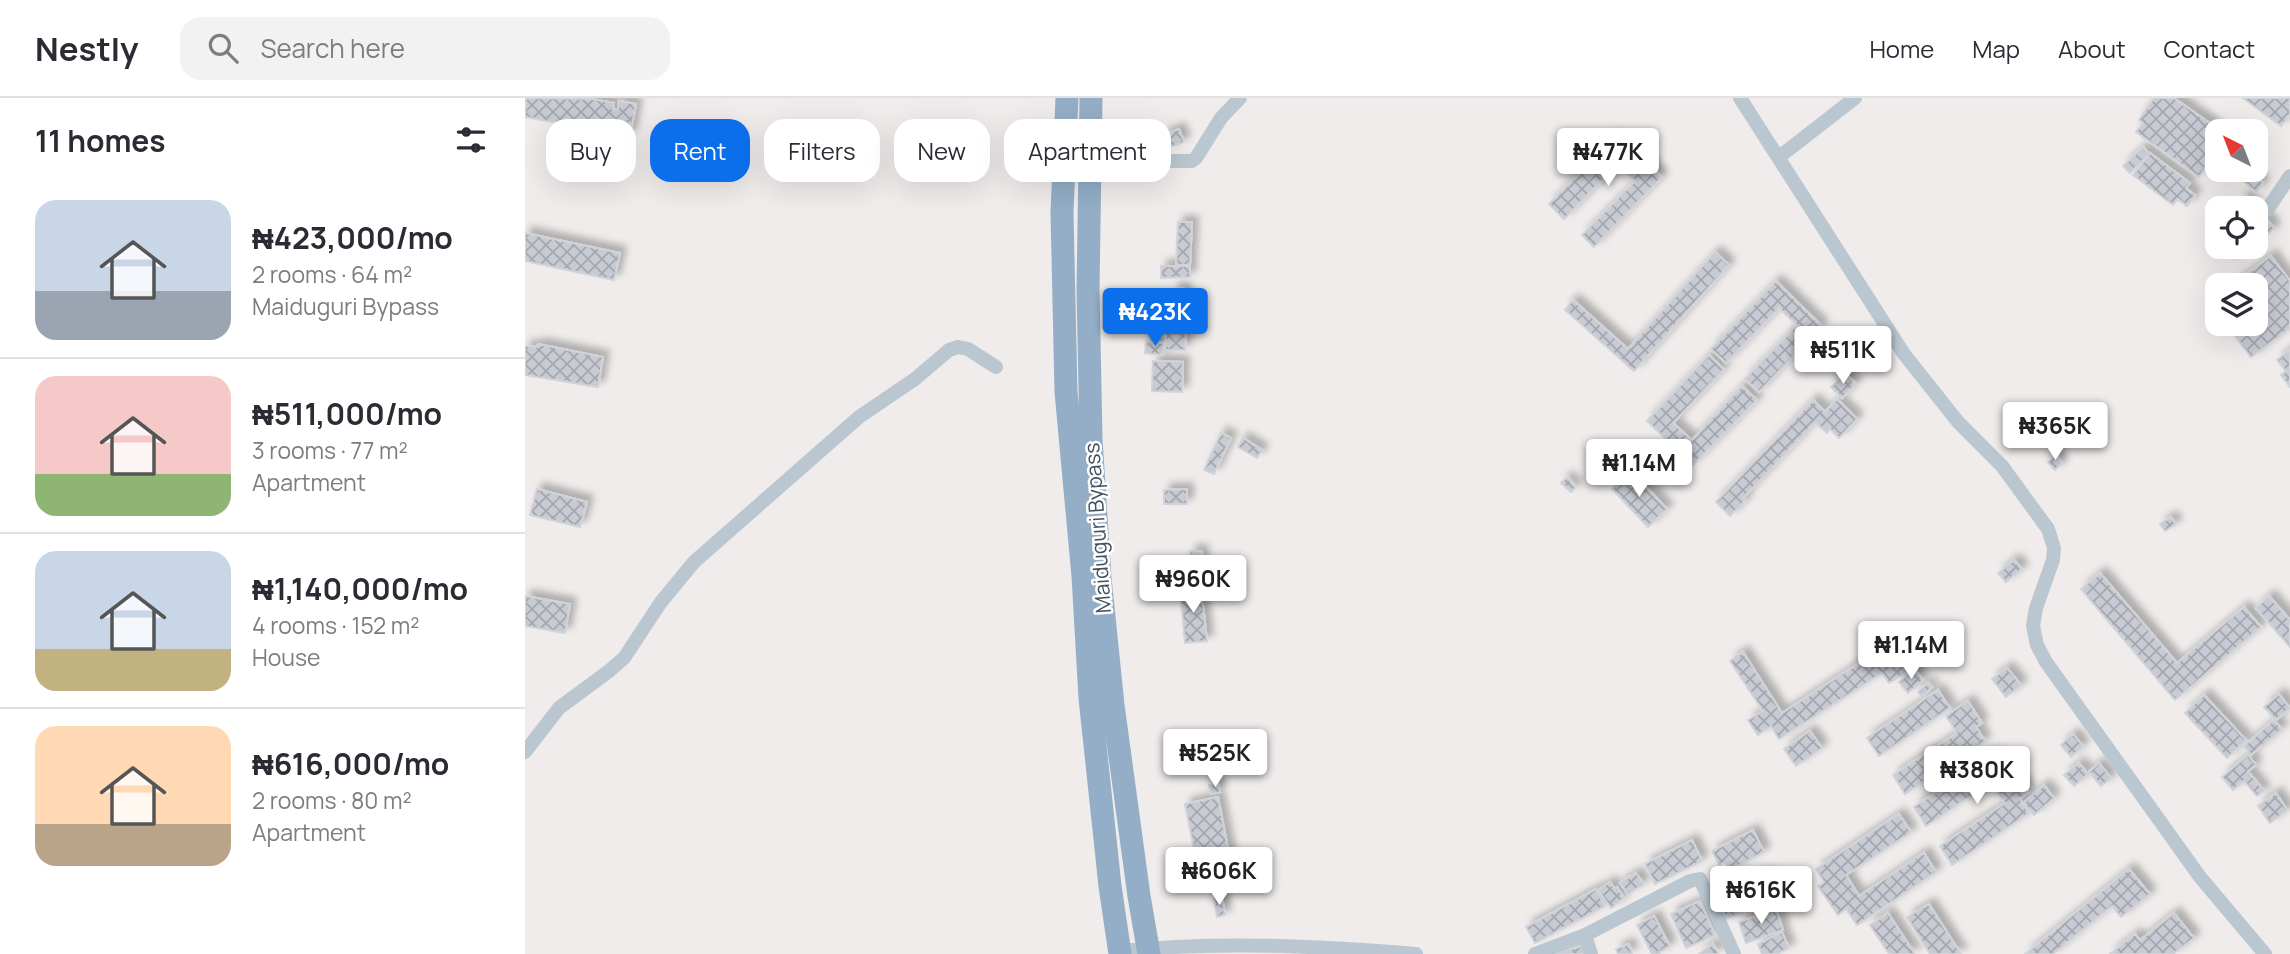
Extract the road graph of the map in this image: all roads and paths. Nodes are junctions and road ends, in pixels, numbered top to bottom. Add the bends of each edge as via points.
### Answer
1 (1067, 98) edge
2 (1091, 98) edge
3 (1240, 98) edge
4 (1740, 98) edge
5 (1855, 98) edge
6 (1091, 119) edge
7 (1779, 157) junction
8 (1171, 161) edge
9 (2290, 176) edge
10 (1090, 182) edge
11 (2268, 209) edge
12 (996, 368) dead end
13 (525, 752) edge
14 (1585, 935) junction
15 (1149, 951) edge
16 (1120, 952) edge
17 (1416, 954) edge
18 (1535, 954) edge
19 (1591, 954) edge
20 (1734, 954) edge
21 (2265, 954) edge

1 - 16 highway, Maiduguri Bypass via 1062,212 1066,392 1090,698
2 - 6 highway, Maiduguri Bypass
3 - 8 street via 1196,158
4 - 7 street
5 - 7 street
7 - 21 street via 1904,354 1958,422 2002,466 2048,529 2053,560 2036,608 2037,645 2200,877
9 - 11 street
10 - 15 highway, Maiduguri Bypass via 1091,426 1100,578 1113,705
12 - 13 street via 958,347 859,417 694,562 624,658 559,708
14 - 18 street
14 - 19 street
14 - 20 street via 1700,880
15 - 16 street
15 - 17 street via 1294,945

